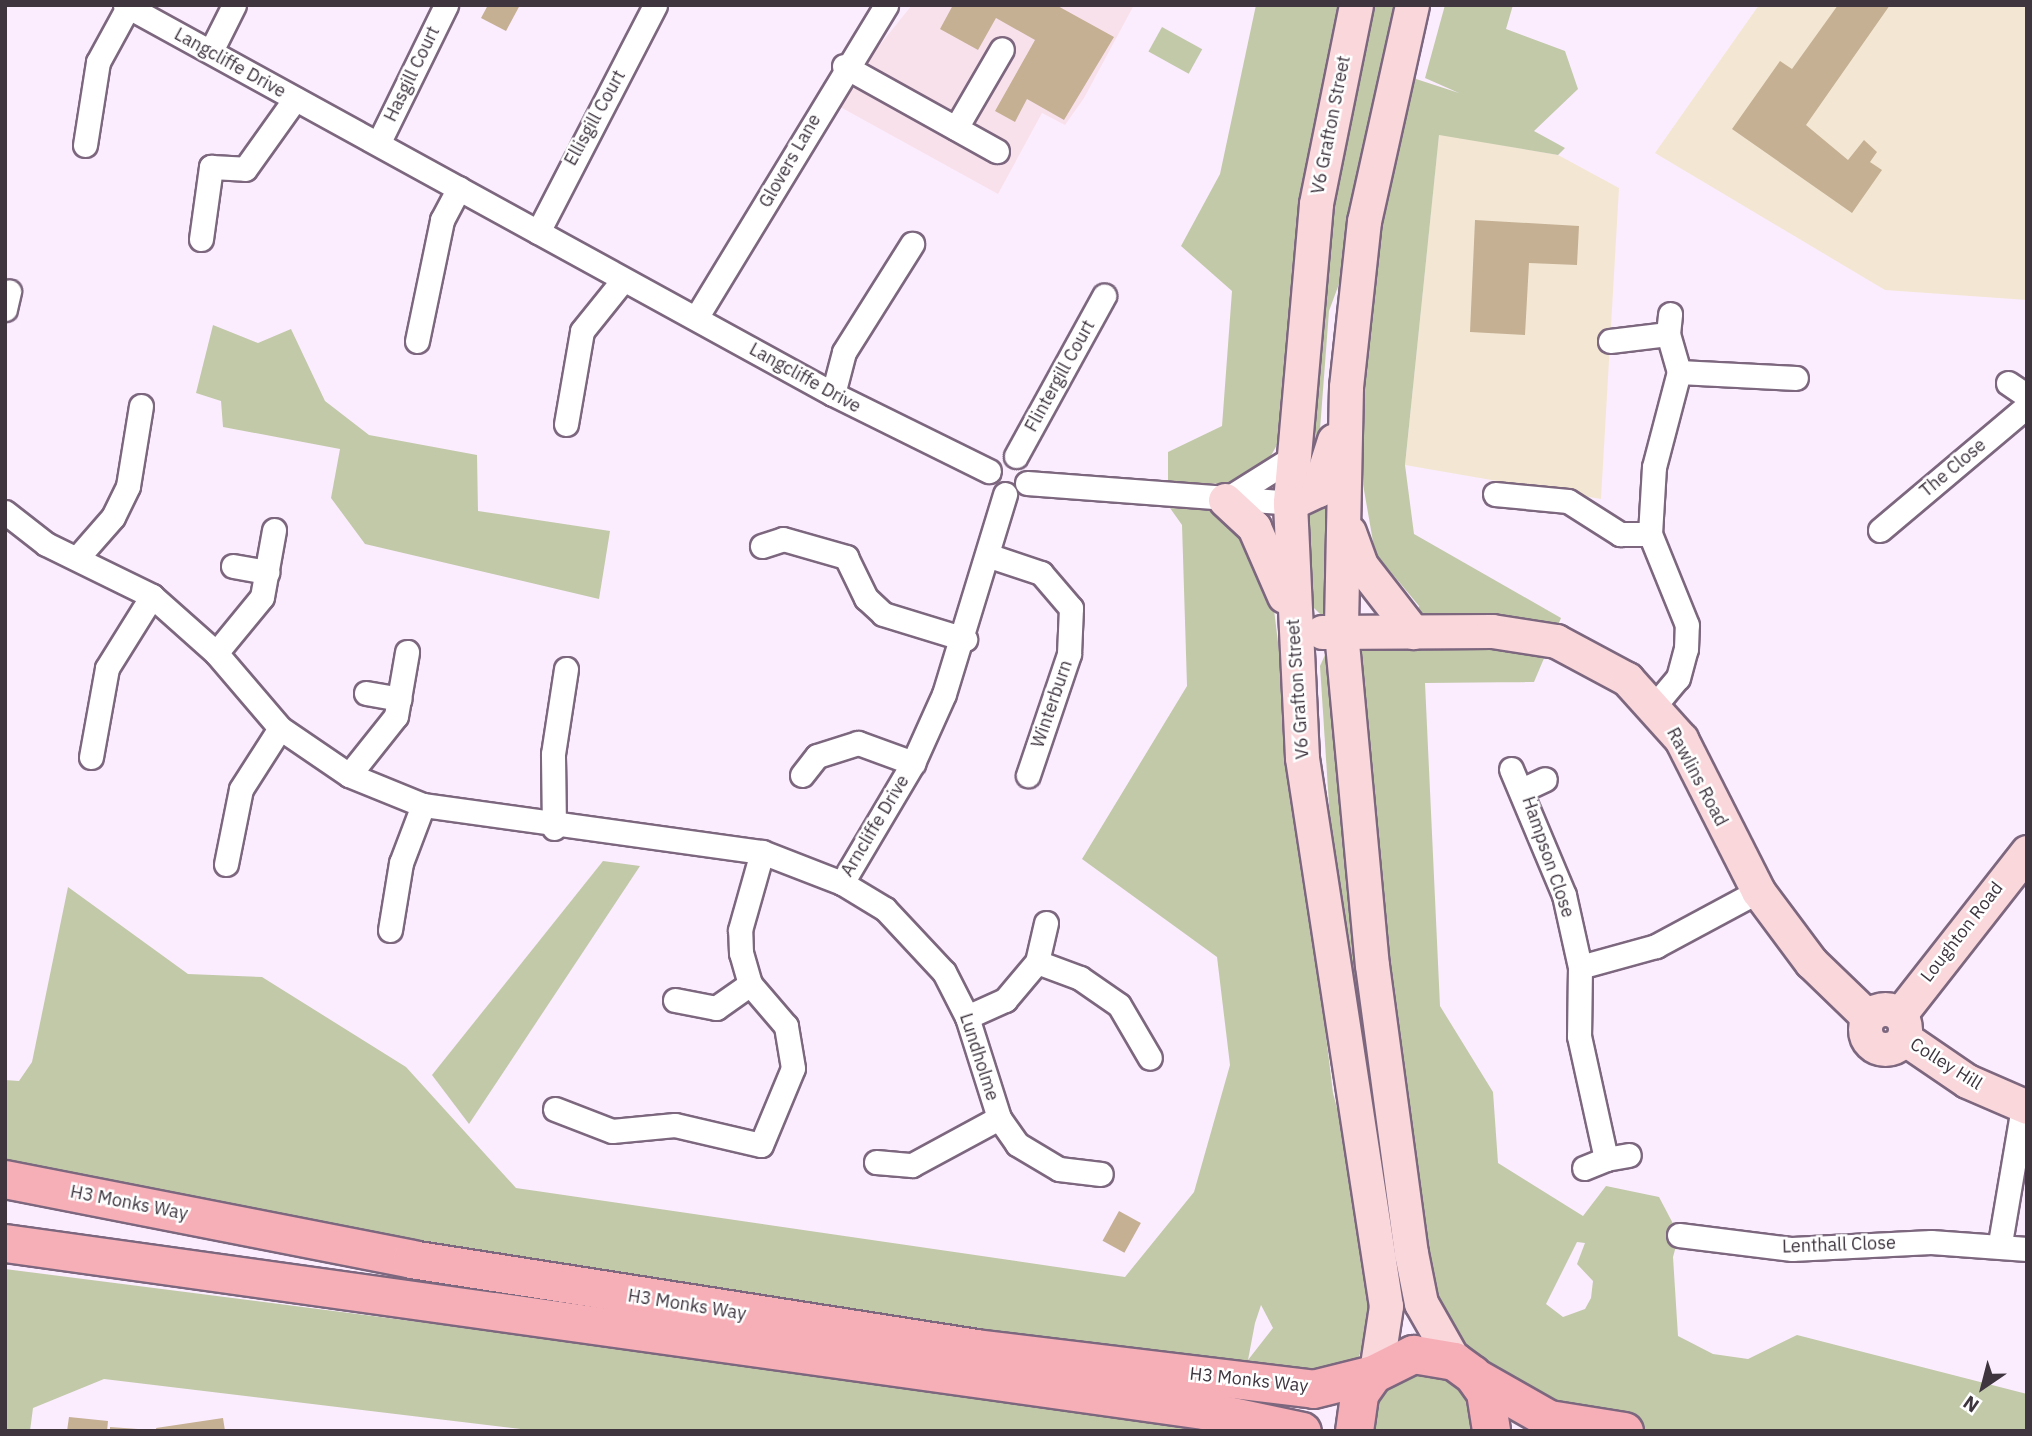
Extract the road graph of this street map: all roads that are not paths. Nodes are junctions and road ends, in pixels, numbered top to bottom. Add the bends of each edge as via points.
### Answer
1 (234, 5) edge
2 (446, 5) edge
3 (655, 5) edge
4 (886, 5) edge
5 (1356, 5) edge
6 (1412, 5) edge
7 (127, 6) edge
8 (1002, 49) dead end
9 (211, 51) junction
10 (844, 66) junction
11 (295, 99) junction
12 (956, 128) junction
13 (379, 142) junction
14 (85, 145) dead end
15 (997, 151) dead end
16 (459, 188) junction
17 (538, 232) junction
18 (201, 239) dead end
19 (912, 244) dead end
20 (623, 280) junction
21 (1104, 296) dead end
22 (696, 318) junction
23 (417, 341) dead end
24 (1610, 341) dead end
25 (1679, 372) junction
26 (1796, 378) dead end
27 (1346, 387) junction
28 (833, 394) junction
29 (141, 406) dead end
30 (2027, 406) edge
31 (566, 424) dead end
32 (1016, 456) junction
33 (1292, 458) junction
34 (989, 471) junction
35 (1027, 483) junction
36 (1005, 494) junction
37 (1495, 494) dead end
38 (1225, 500) junction
39 (1290, 503) junction
40 (1343, 513) junction
41 (7, 517) edge
42 (274, 530) dead end
43 (1880, 530) dead end
44 (1650, 534) junction
45 (762, 546) dead end
46 (990, 556) junction
47 (78, 558) junction
48 (233, 566) dead end
49 (267, 572) junction
50 (152, 596) junction
51 (1293, 627) junction
52 (1342, 632) junction
53 (1413, 632) junction
54 (965, 639) junction
55 (407, 652) dead end
56 (216, 653) junction
57 (566, 669) dead end
58 (366, 693) dead end
59 (399, 699) junction
60 (1655, 705) junction
61 (280, 728) junction
62 (91, 757) dead end
63 (914, 762) junction
64 (1511, 769) dead end
65 (349, 775) junction
66 (802, 775) dead end
67 (1028, 775) dead end
68 (1545, 779) dead end
69 (1524, 789) junction
70 (423, 805) junction
71 (554, 828) junction
72 (762, 852) junction
73 (2027, 852) edge
74 (226, 864) dead end
75 (842, 883) junction
76 (1758, 891) junction
77 (1046, 923) dead end
78 (390, 930) dead end
79 (1037, 962) junction
80 (1580, 967) junction
81 (750, 984) junction
82 (675, 1000) dead end
83 (967, 1017) junction
84 (1890, 1023) junction
85 (1150, 1058) dead end
86 (2025, 1107) edge
87 (555, 1109) dead end
88 (999, 1118) junction
89 (1629, 1155) dead end
90 (876, 1162) dead end
91 (1101, 1174) dead end
92 (5, 1179) edge
93 (1679, 1235) dead end
94 (2000, 1242) junction
95 (5, 1243) edge
96 (2027, 1249) edge
97 (5, 1256) edge
98 (87, 1256) junction
99 (1396, 1256) junction
100 (1463, 1368) junction
101 (1374, 1373) junction
102 (1205, 1393) junction
103 (1287, 1426) edge
104 (1607, 1429) edge
105 (1354, 1431) edge
106 (1491, 1431) edge

1 - 9 street
2 - 13 street, Hasgill Court
3 - 17 street, Ellisgill Court
4 - 10 street, Glovers Lane
5 - 33 street, V6 Grafton Street via 1316,204
6 - 27 street, V6 Grafton Street via 1364,221
7 - 9 street, Langcliffe Drive
7 - 14 street, Langcliffe Drive via 98,62
8 - 12 street
9 - 11 street, Langcliffe Drive
10 - 12 street
10 - 22 street, Glovers Lane
11 - 13 street, Langcliffe Drive
11 - 18 street, Langcliffe Drive via 245,169 211,167
12 - 15 street
13 - 16 street, Langcliffe Drive
16 - 17 street, Langcliffe Drive
16 - 23 street via 442,220
17 - 20 street, Langcliffe Drive
19 - 28 street via 844,352
20 - 22 street, Langcliffe Drive
20 - 31 street via 582,331
21 - 32 street, Flintergill Court
22 - 28 street, Langcliffe Drive
24 - 25 street via 1669,324
25 - 26 street
25 - 44 street via 1654,467
27 - 39 street via 1318,490
27 - 40 street, V6 Grafton Street
28 - 34 street, Langcliffe Drive
29 - 47 street via 128,486 113,516
30 - 43 street, The Close
32 - 34 street via 1000,456
32 - 35 street via 1027,466
33 - 38 street
33 - 39 street, V6 Grafton Street
34 - 36 street via 991,483
35 - 36 street
35 - 38 street
36 - 46 street, Arncliffe Drive
37 - 44 street via 1568,501 1620,534
38 - 39 street
38 - 51 street via 1267,551
39 - 51 street, V6 Grafton Street
40 - 52 street, V6 Grafton Street
40 - 53 street via 1361,565
41 - 47 street, Arncliffe Drive via 46,544
42 - 49 street
44 - 60 street via 1687,625 1678,678
45 - 54 street via 783,539 846,557 866,598 883,614
46 - 54 street, Arncliffe Drive
46 - 67 street, Winterburn via 1041,573 1071,608 1069,654
47 - 50 street, Arncliffe Drive
48 - 49 street
49 - 56 street via 262,597
50 - 56 street, Arncliffe Drive
50 - 62 street via 107,668
51 - 52 street, Rawlins Road
51 - 99 street, V6 Grafton Street via 1302,758 1369,1192
52 - 53 street, Rawlins Road
52 - 99 street, V6 Grafton Street via 1350,766 1402,1182
53 - 60 street, Rawlins Road via 1492,631 1556,641 1598,659
54 - 63 street, Arncliffe Drive
55 - 59 street
56 - 61 street, Arncliffe Drive
57 - 71 street via 553,754
58 - 59 street
59 - 65 street via 396,716
60 - 76 street, Rawlins Road via 1681,738
61 - 65 street, Arncliffe Drive
61 - 74 street via 241,789
63 - 66 street via 858,743 817,756
63 - 75 street, Arncliffe Drive
64 - 69 street, Hampson Close
65 - 70 street, Arncliffe Drive
68 - 69 street, Hampson Close
69 - 80 street, Hampson Close via 1564,895
70 - 71 street, Arncliffe Drive
70 - 78 street via 401,863
71 - 72 street, Arncliffe Drive
72 - 75 street, Arncliffe Drive
72 - 81 street via 740,930
73 - 84 street, Loughton Road
75 - 83 street, Lundholme via 919,939
76 - 80 street via 1656,946
76 - 84 street, Rawlins Road via 1811,961
77 - 79 street
79 - 83 street via 1005,1000
79 - 85 street via 1080,978 1119,1005
80 - 89 street, Hampson Close via 1579,1035 1595,1163
81 - 82 street via 716,1008
81 - 87 street via 786,1026 793,1047 793,1068 761,1145 675,1125 612,1131
83 - 88 street, Lundholme
84 - 86 street, Colley Hill via 1967,1081
86 - 94 street
88 - 90 street via 912,1165
88 - 91 street, Lundholme via 1017,1144 1042,1161
92 - 102 main road, H3 Monks Way via 411,1259 934,1342
93 - 94 street, Lenthall Close via 1792,1249
94 - 96 street, Lenthall Close
95 - 98 main road, H3 Monks Way
97 - 98 street
98 - 102 main road, H3 Monks Way via 487,1315
99 - 100 street, V6 Grafton Street
99 - 101 street, V6 Grafton Street
100 - 101 main road, H3 Monks Way via 1413,1354
100 - 104 main road via 1526,1410
100 - 106 main road via 1485,1392
101 - 102 main road, H3 Monks Way via 1313,1389 1278,1385
101 - 105 main road via 1359,1394
102 - 103 main road, H3 Monks Way

